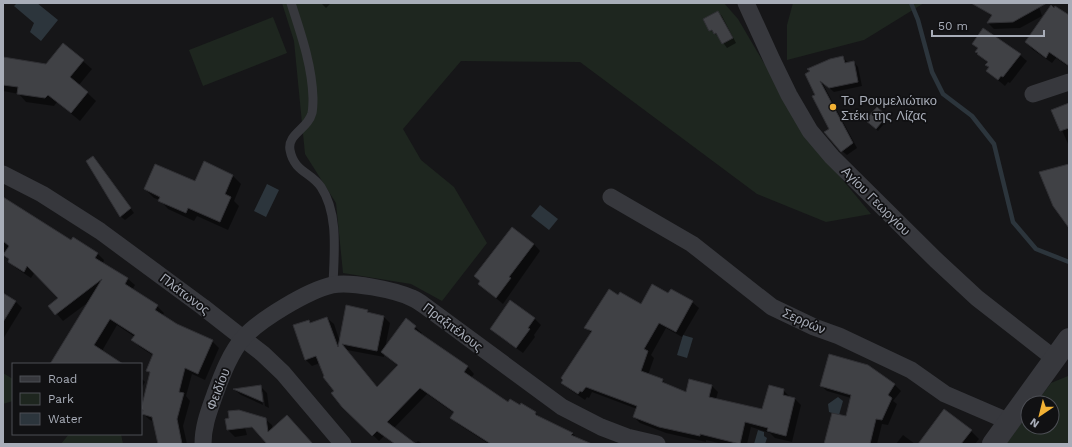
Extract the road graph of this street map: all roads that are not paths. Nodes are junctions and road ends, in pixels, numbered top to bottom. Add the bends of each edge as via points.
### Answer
1 (291, 3) edge
2 (746, 3) edge
3 (1069, 82) edge
4 (1033, 94) dead end
5 (3, 174) edge
6 (611, 196) dead end
7 (333, 285) junction
8 (243, 338) junction
9 (1064, 350) edge
10 (1010, 422) junction
11 (203, 444) edge
12 (343, 444) edge
13 (657, 444) edge
14 (993, 444) edge

1 - 7 lane via 309,64 313,111 308,122 293,137 290,151 297,167 320,185 327,198 333,231
2 - 9 street, Αγίου Γεωργίου via 793,101 810,131 832,157 977,298
3 - 4 street
5 - 8 street, Πλάτωνος via 42,194 100,231
6 - 10 street, Σερρών via 692,244 772,307 911,370 945,394
7 - 8 street, Πραξιτέλους via 306,295 262,320
7 - 13 street, Πραξιτέλους via 370,287 413,298 562,407 601,427
8 - 11 street, Φειδίου via 219,384 203,431
8 - 12 street, Πλάτωνος via 283,373
9 - 10 street
10 - 14 street

